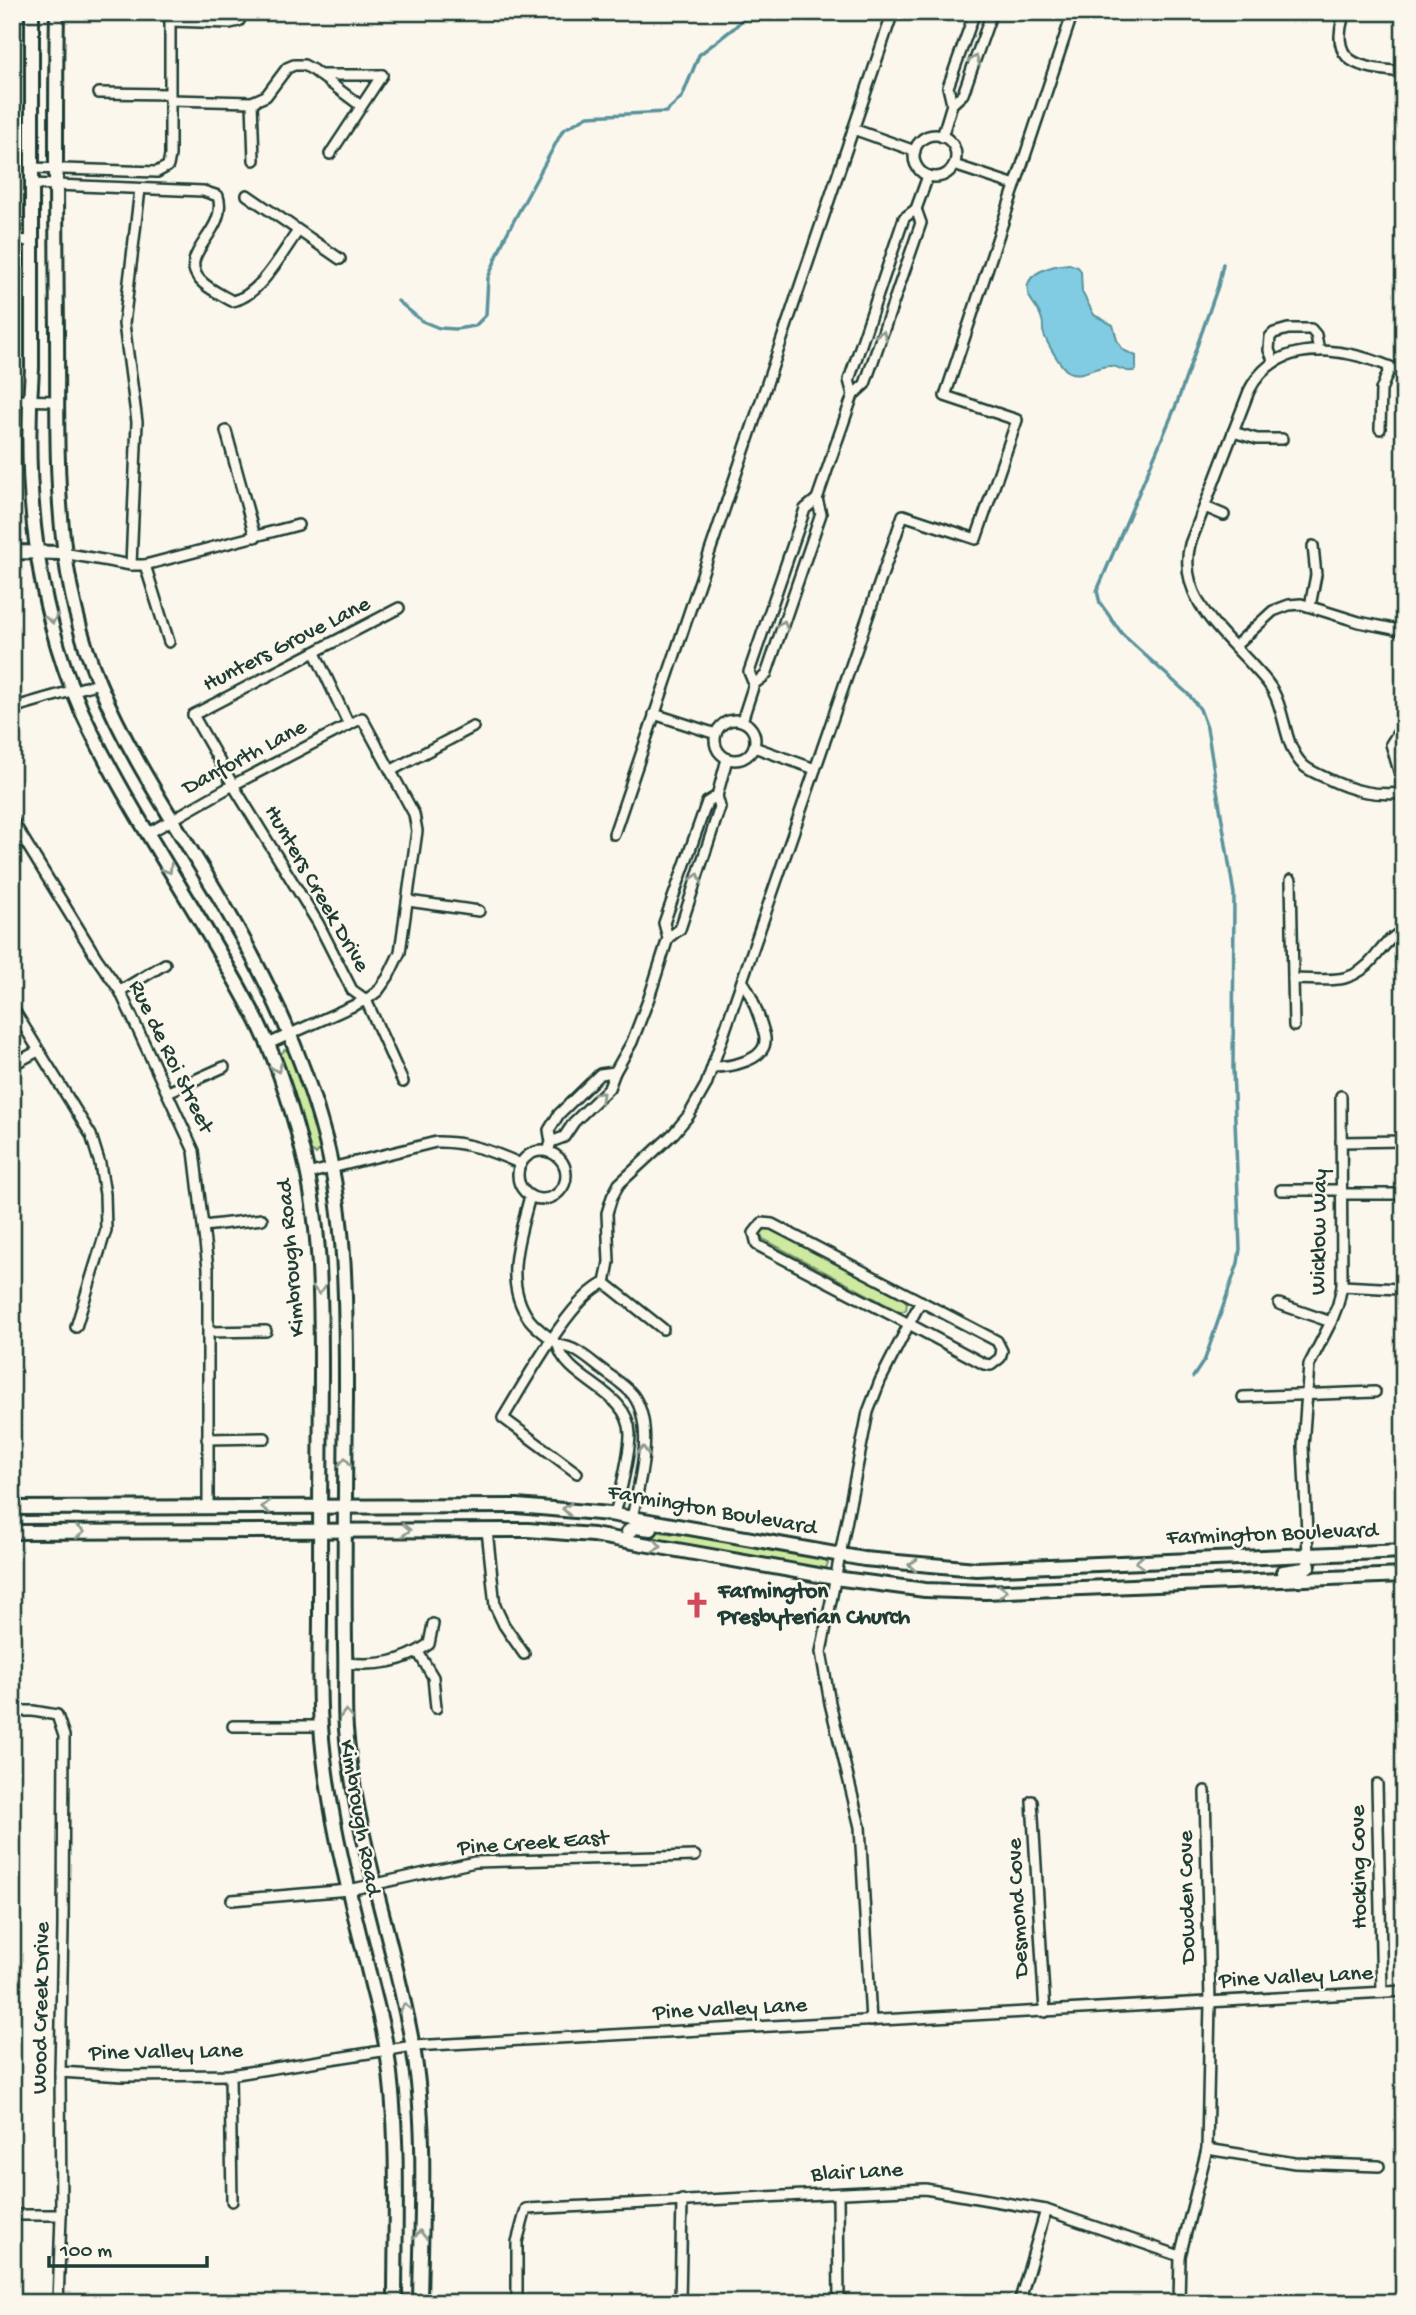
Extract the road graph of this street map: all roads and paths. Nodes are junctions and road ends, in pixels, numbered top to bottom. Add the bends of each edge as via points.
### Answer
1 (32, 12) edge
2 (57, 12) edge
3 (243, 12) edge
4 (892, 12) edge
5 (975, 12) edge
6 (992, 12) edge
7 (1073, 12) edge
8 (1345, 12) edge
9 (170, 17) edge
10 (1404, 72) edge
11 (320, 75) junction
12 (99, 93) dead end
13 (169, 97) junction
14 (252, 102) junction
15 (951, 104) junction
16 (361, 106) junction
17 (853, 129) junction
18 (942, 136) junction
19 (915, 151) junction
20 (330, 153) dead end
21 (254, 160) dead end
22 (954, 165) junction
23 (31, 168) junction
24 (58, 169) junction
25 (928, 176) junction
26 (32, 184) junction
27 (1015, 185) junction
28 (57, 186) junction
29 (140, 189) junction
30 (247, 195) dead end
31 (916, 209) junction
32 (298, 231) junction
33 (12, 240) edge
34 (32, 241) junction
35 (340, 259) dead end
36 (1319, 351) junction
37 (1404, 361) edge
38 (1274, 362) junction
39 (1398, 371) edge
40 (853, 395) junction
41 (12, 400) edge
42 (30, 401) junction
43 (55, 401) junction
44 (1380, 429) dead end
45 (226, 431) dead end
46 (1233, 432) junction
47 (1282, 439) dead end
48 (817, 499) junction
49 (1205, 507) junction
50 (1224, 515) dead end
51 (298, 525) dead end
52 (255, 537) junction
53 (1313, 546) dead end
54 (12, 552) edge
55 (37, 552) junction
56 (63, 553) junction
57 (131, 565) junction
58 (145, 565) junction
59 (1310, 606) junction
60 (399, 608) dead end
61 (1404, 631) edge
62 (169, 642) dead end
63 (1235, 646) junction
64 (315, 653) junction
65 (99, 683) junction
66 (754, 684) junction
67 (73, 690) junction
68 (12, 708) edge
69 (654, 714) junction
70 (193, 715) joint
71 (741, 721) junction
72 (349, 725) junction
73 (473, 727) dead end
74 (1398, 733) dead end
75 (716, 734) junction
76 (754, 747) junction
77 (727, 759) junction
78 (392, 769) junction
79 (814, 769) junction
80 (233, 785) junction
81 (1404, 790) edge
82 (717, 796) junction
83 (171, 819) junction
84 (12, 820) edge
85 (147, 834) junction
86 (614, 834) dead end
87 (1291, 880) dead end
88 (408, 901) junction
89 (478, 911) dead end
90 (1404, 931) edge
91 (668, 938) junction
92 (165, 964) dead end
93 (1293, 979) junction
94 (743, 982) junction
95 (120, 991) junction
96 (366, 1000) junction
97 (12, 1007) edge
98 (1294, 1026) dead end
99 (291, 1035) junction
100 (268, 1045) junction
101 (38, 1051) junction
102 (12, 1065) edge
103 (224, 1067) dead end
104 (713, 1067) junction
105 (615, 1072) junction
106 (403, 1082) dead end
107 (168, 1092) junction
108 (1340, 1096) dead end
109 (564, 1109) junction
110 (575, 1120) junction
111 (1404, 1141) edge
112 (551, 1142) junction
113 (1340, 1143) junction
114 (548, 1152) junction
115 (521, 1164) junction
116 (332, 1168) junction
117 (307, 1174) junction
118 (1281, 1189) dead end
119 (1340, 1192) junction
120 (1400, 1194) dead end
121 (530, 1196) junction
122 (262, 1219) dead end
123 (204, 1226) junction
124 (605, 1283) junction
125 (1342, 1286) junction
126 (1399, 1289) dead end
127 (921, 1301) junction
128 (1279, 1304) dead end
129 (1331, 1322) junction
130 (909, 1324) junction
131 (76, 1327) dead end
132 (663, 1329) dead end
133 (265, 1331) dead end
134 (209, 1332) junction
135 (555, 1342) junction
136 (1375, 1392) dead end
137 (1307, 1394) junction
138 (1243, 1397) dead end
139 (265, 1438) dead end
140 (207, 1439) junction
141 (577, 1473) dead end
142 (208, 1507) junction
143 (320, 1507) junction
144 (345, 1507) junction
145 (12, 1508) edge
146 (615, 1515) junction
147 (632, 1518) junction
148 (487, 1530) junction
149 (345, 1531) junction
150 (12, 1532) edge
151 (320, 1532) junction
152 (732, 1535) junction
153 (627, 1536) junction
154 (1404, 1551) edge
155 (840, 1555) junction
156 (1308, 1560) junction
157 (1404, 1575) edge
158 (835, 1578) junction
159 (1309, 1579) junction
160 (1200, 1583) junction
161 (433, 1624) dead end
162 (418, 1652) junction
163 (524, 1654) dead end
164 (346, 1663) junction
165 (436, 1709) dead end
166 (12, 1711) edge
167 (233, 1726) dead end
168 (321, 1727) junction
169 (1377, 1784) dead end
170 (1205, 1791) dead end
171 (1032, 1801) dead end
172 (695, 1856) dead end
173 (376, 1886) junction
174 (349, 1891) junction
175 (232, 1900) dead end
176 (1404, 1991) edge
177 (1382, 1992) junction
178 (1210, 2002) junction
179 (1045, 2012) junction
180 (871, 2021) junction
181 (413, 2046) junction
182 (387, 2049) junction
183 (60, 2072) junction
184 (230, 2075) junction
185 (1207, 2149) junction
186 (1379, 2166) dead end
187 (838, 2194) junction
188 (682, 2200) junction
189 (232, 2201) dead end
190 (1046, 2210) junction
191 (12, 2215) edge
192 (61, 2215) junction
193 (1180, 2256) junction
194 (58, 2303) edge
195 (395, 2303) edge
196 (420, 2303) edge
197 (517, 2303) edge
198 (680, 2303) edge
199 (839, 2303) edge
200 (1019, 2303) edge
201 (1179, 2303) edge

1 - 23 street, Kimbrough Road
2 - 24 street, Kimbrough Road
3 - 9 street via 239,21 230,23
4 - 17 street
5 - 15 street via 948,87
15 -> 6 street via 963,94
7 - 27 street
8 - 10 street via 1340,26 1346,57 1358,66
9 - 13 street
11 - 14 street via 304,65 294,65 266,96
11 - 16 street
11 - 16 street via 382,75
12 - 13 street
13 - 14 street
13 - 24 street via 170,155 164,170
14 - 21 street
15 - 18 street
16 - 20 street
17 - 19 street
17 - 69 street
18 - 19 street via 928,137
18 - 22 street via 956,151
19 - 25 street via 916,165
22 - 25 street via 944,175
22 - 27 street
23 - 24 street
23 - 26 street, Kimbrough Road
24 - 28 street, Kimbrough Road
25 - 31 street
26 - 28 street
26 - 34 street, Kimbrough Road
27 - 79 street via 946,396 1017,420 976,539 903,515
28 - 29 street
28 - 43 street, Kimbrough Road
29 - 32 street via 202,191 218,196 218,220 194,258 193,270 201,281 232,301 255,289
29 - 57 street via 124,324 137,422
30 - 32 street
31 - 40 street via 904,218 849,380
40 -> 31 street via 865,384 917,235 921,223
32 - 35 street
33 - 34 street
34 - 42 street, Kimbrough Road
36 - 38 street
36 - 38 street via 1311,329 1281,330 1268,343
36 - 39 street via 1359,355
37 - 39 street
38 - 46 street via 1254,381
39 - 44 street via 1381,390
40 - 48 street
41 - 42 street
42 - 43 street
42 - 55 street, Kimbrough Road
43 - 56 street, Kimbrough Road
45 - 52 street
46 - 47 street via 1257,439
46 - 49 street
66 -> 48 street via 766,675 821,514
48 - 66 street via 805,509 782,575 749,672
49 - 50 street
49 - 63 street via 1188,552 1190,584 1200,607
51 - 52 street
52 - 58 street
53 - 59 street via 1316,575
54 - 55 street
55 - 56 street
55 -> 67 street, Kimbrough Road
56 - 57 street
56 - 65 street, Kimbrough Road via 80,630
57 - 58 street
58 - 62 street
59 - 61 street
59 - 63 street via 1289,605 1273,611
60 - 64 street, Hunters Grove Lane
63 - 81 street via 1274,692 1292,748 1304,766 1350,790 1384,794
64 - 70 street, Hunters Grove Lane
64 - 72 street
65 - 67 street
65 - 83 street, Kimbrough Road
66 - 71 street
67 - 68 street
67 - 85 street, Kimbrough Road
69 - 75 street
69 - 86 street
70 - 80 street, Hunters Creek Drive
71 - 75 street via 726,722
71 - 76 street via 754,734
72 - 78 street, Danforth Lane via 362,718
72 - 80 street, Danforth Lane
73 - 78 street
74 - 81 street via 1391,744
75 - 77 street via 717,750
76 - 77 street via 740,760
76 - 79 street
77 - 82 street
78 - 88 street via 414,814
79 - 94 street
80 - 83 street, Danforth Lane
80 - 96 street, Hunters Creek Drive via 318,923 352,990
91 -> 82 street via 680,929 720,807
82 - 91 street via 707,802 667,912
83 - 85 street, Danforth Lane
83 - 99 street, Kimbrough Road via 258,964
84 - 95 street, Rue de Roi Street
85 -> 100 street, Kimbrough Road
87 - 93 street
88 - 89 street
88 - 96 street via 400,952 388,977
90 - 93 street via 1390,938 1375,958 1352,976
91 - 105 street via 640,1023
92 - 95 street
93 - 98 street
94 - 104 street
94 - 104 street via 762,1029 763,1048 740,1063
95 - 107 street, Rue de Roi Street
96 - 99 street
96 - 106 street, Hunters Creek Drive
97 - 101 street
99 - 100 street
99 - 116 street, Kimbrough Road
100 -> 117 street, Kimbrough Road
101 - 102 street
101 - 131 street via 91,1135 106,1194 106,1230
103 - 107 street
104 - 124 street via 689,1115 611,1197
105 - 109 street via 600,1074
110 -> 105 street via 610,1088
107 - 123 street, Rue de Roi Street via 194,1151
108 - 113 street, Wicklow Way
109 - 110 street
109 - 112 street via 549,1130
110 - 112 street via 564,1138
111 - 113 street
112 - 114 street
113 - 119 street, Wicklow Way
114 - 115 street via 533,1153
114 - 121 street via 562,1162 563,1185 552,1196
115 - 116 street via 477,1147 436,1142
115 - 121 street via 520,1185
116 - 117 street
144 -> 116 street, Kimbrough Road via 344,1260
117 -> 143 street, Kimbrough Road via 318,1255
118 - 119 street
119 - 120 street
119 - 125 street, Wicklow Way
121 - 135 street via 514,1258 515,1283 528,1318
122 - 123 street
123 - 134 street, Rue de Roi Street
124 - 132 street
124 - 135 street via 593,1288
125 - 126 street
125 - 129 street, Wicklow Way
127 - 130 street
127 - 130 street via 997,1341 1000,1358 984,1364
127 - 130 street via 772,1224 762,1223 754,1233 757,1245
128 - 129 street
129 - 137 street, Wicklow Way via 1309,1365
130 - 155 street via 868,1412
133 - 134 street
134 - 140 street, Rue de Roi Street
135 - 141 street via 503,1418
135 - 146 street via 561,1358 615,1401 628,1424 629,1446
147 -> 135 street via 644,1453 638,1405 633,1395 579,1352
136 - 137 street
137 - 138 street
137 - 156 street, Wicklow Way via 1303,1446
139 - 140 street
140 - 142 street, Rue de Roi Street
143 -> 142 street, Farmington Boulevard
142 - 145 street, Farmington Boulevard
143 - 144 street, Farmington Boulevard
143 - 151 street, Kimbrough Road
146 -> 144 street, Farmington Boulevard via 517,1506
144 - 149 street, Kimbrough Road
146 - 147 street, Farmington Boulevard
147 - 152 street, Farmington Boulevard
147 - 153 street
149 -> 148 street, Farmington Boulevard
148 - 153 street, Farmington Boulevard
148 - 163 street via 495,1605
149 - 151 street, Farmington Boulevard
149 - 164 street, Kimbrough Road
150 -> 151 street, Farmington Boulevard
151 - 168 street, Kimbrough Road
152 - 153 street via 640,1527
152 - 155 street, Farmington Boulevard
153 -> 158 street, Farmington Boulevard
154 - 156 street, Farmington Boulevard
156 -> 155 street, Farmington Boulevard via 976,1569
155 - 158 street
156 - 159 street
156 - 160 street via 1295,1572
157 - 159 street, Farmington Boulevard
158 -> 160 street, Farmington Boulevard via 952,1591
158 - 180 street via 821,1652 860,1827
159 - 160 street, Farmington Boulevard
161 - 162 street via 429,1644
162 - 164 street via 392,1663
162 - 165 street via 433,1678
173 -> 164 street, Kimbrough Road via 360,1826 346,1727
166 - 183 street, Wood Creek Drive via 57,1715 64,1736
167 - 168 street
168 - 174 street, Kimbrough Road via 335,1830
169 - 177 street, Hocking Cove
170 - 178 street, Dowden Cove
171 - 179 street, Desmond Cove
172 - 173 street, Pine Creek East via 475,1862
173 - 174 street, Pine Creek East
181 -> 173 street, Kimbrough Road
174 - 175 street, Pine Creek East
174 - 182 street, Kimbrough Road
176 - 177 street, Pine Valley Lane
177 - 178 street, Pine Valley Lane
178 - 179 street, Pine Valley Lane
178 - 185 street, Dowden Cove
179 - 180 street, Pine Valley Lane
180 - 181 street, Pine Valley Lane
181 - 182 street, Pine Valley Lane
196 -> 181 street, Kimbrough Road via 421,2131
182 - 184 street, Pine Valley Lane
182 - 195 street, Kimbrough Road via 396,2132
183 - 184 street, Pine Valley Lane
183 - 192 street, Wood Creek Drive
184 - 189 street
185 - 186 street via 1295,2164
185 - 193 street, Dowden Cove
187 - 188 street, Blair Lane
187 - 190 street, Blair Lane via 925,2189
187 - 199 street
188 - 197 street, Blair Lane via 526,2209 517,2242
188 - 198 street
190 - 193 street, Blair Lane
190 - 200 street
191 - 192 street
192 - 194 street, Wood Creek Drive
193 - 201 street, Dowden Cove

